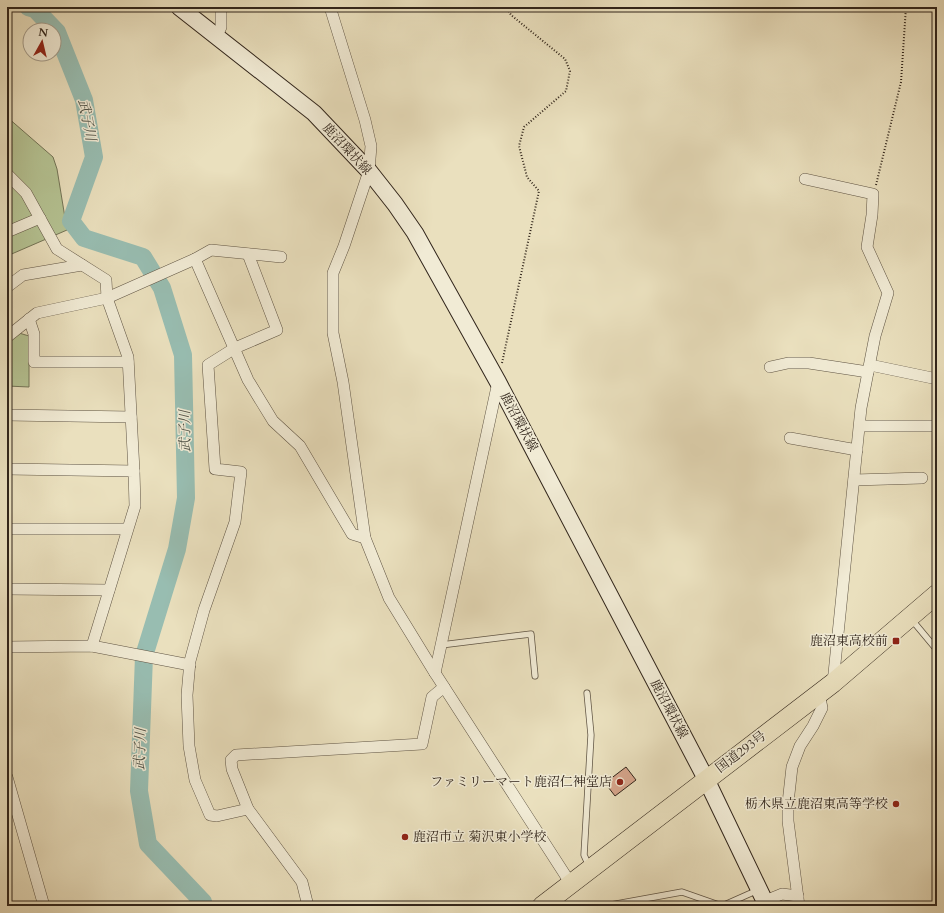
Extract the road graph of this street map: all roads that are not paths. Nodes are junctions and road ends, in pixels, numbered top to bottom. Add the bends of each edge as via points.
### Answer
1 (179, 7) edge
2 (221, 7) edge
3 (330, 7) edge
4 (217, 36) junction
5 (369, 171) junction
6 (7, 174) edge
7 (805, 179) dead end
8 (40, 218) junction
9 (7, 232) edge
10 (248, 254) junction
11 (281, 257) dead end
12 (195, 259) junction
13 (82, 265) junction
14 (7, 287) edge
15 (107, 298) junction
16 (29, 319) junction
17 (7, 337) edge
18 (235, 348) junction
19 (128, 362) junction
20 (770, 367) dead end
21 (869, 369) junction
22 (937, 379) edge
23 (498, 382) junction
24 (7, 415) edge
25 (131, 417) junction
26 (860, 426) junction
27 (937, 426) edge
28 (790, 438) dead end
29 (857, 450) junction
30 (7, 469) edge
31 (134, 471) junction
32 (922, 478) dead end
33 (854, 480) junction
34 (7, 529) edge
35 (127, 529) junction
36 (365, 538) junction
37 (7, 589) edge
38 (109, 590) junction
39 (937, 594) edge
40 (910, 618) junction
41 (441, 645) junction
42 (92, 646) junction
43 (7, 647) edge
44 (937, 650) edge
45 (190, 665) junction
46 (435, 674) junction
47 (535, 676) dead end
48 (444, 687) junction
49 (826, 688) junction
50 (587, 693) dead end
51 (7, 777) edge
52 (706, 779) junction
53 (248, 809) junction
54 (591, 870) junction
55 (571, 884) junction
56 (764, 899) edge
57 (798, 901) edge
58 (44, 906) edge
59 (308, 906) edge
60 (542, 906) edge
61 (605, 906) edge

1 - 4 main road, 鹿沼環状線
2 - 4 street via 221,27
3 - 5 street via 367,127 371,146
4 - 5 main road, 鹿沼環状線 via 314,113
5 - 23 main road, 鹿沼環状線 via 415,233
5 - 36 street via 333,273 333,333
6 - 8 street via 26,193
7 - 21 street via 873,194 867,247 888,293 875,336
8 - 9 street
8 - 13 street via 57,249
10 - 11 street
10 - 12 street via 211,250
10 - 18 street via 277,330
12 - 15 street
12 - 18 street
13 - 14 street via 23,275
13 - 15 street via 106,280
15 - 16 street via 36,313
15 - 19 street
16 - 17 street
16 - 19 street via 34,334 34,362
18 - 36 street via 248,380 273,421 300,446 352,534
18 - 45 street via 208,365 216,469 241,472 235,522 204,610
19 - 25 street
20 - 21 street via 788,362
21 - 22 street
21 - 26 street
23 - 41 street
23 - 52 main road, 鹿沼環状線
24 - 25 street
25 - 31 street
26 - 27 street
26 - 29 street
28 - 29 street
29 - 33 street
30 - 31 street
31 - 35 street via 135,506
32 - 33 street
33 - 49 street
34 - 35 street
35 - 38 street
36 - 46 street via 389,598
37 - 38 street
38 - 42 street
39 - 40 highway, 国道293号
40 - 44 lane
40 - 49 highway, 国道293号
41 - 46 street
41 - 47 lane via 531,634
42 - 43 street
42 - 45 street
45 - 53 street via 187,695 189,739 195,780 210,815 217,816
46 - 48 street
48 - 53 street via 432,697 422,744 236,755 231,760 232,769
48 - 55 street
49 - 52 highway, 国道293号
49 - 57 street via 822,708 800,746 792,767 788,821
50 - 54 lane via 591,735 584,855
51 - 58 street
52 - 54 highway, 国道293号
52 - 56 main road, 鹿沼環状線
53 - 59 street via 302,882
54 - 55 highway, 国道293号
55 - 60 highway, 国道293号
56 - 57 street via 782,894
56 - 61 lane via 722,906 682,892

